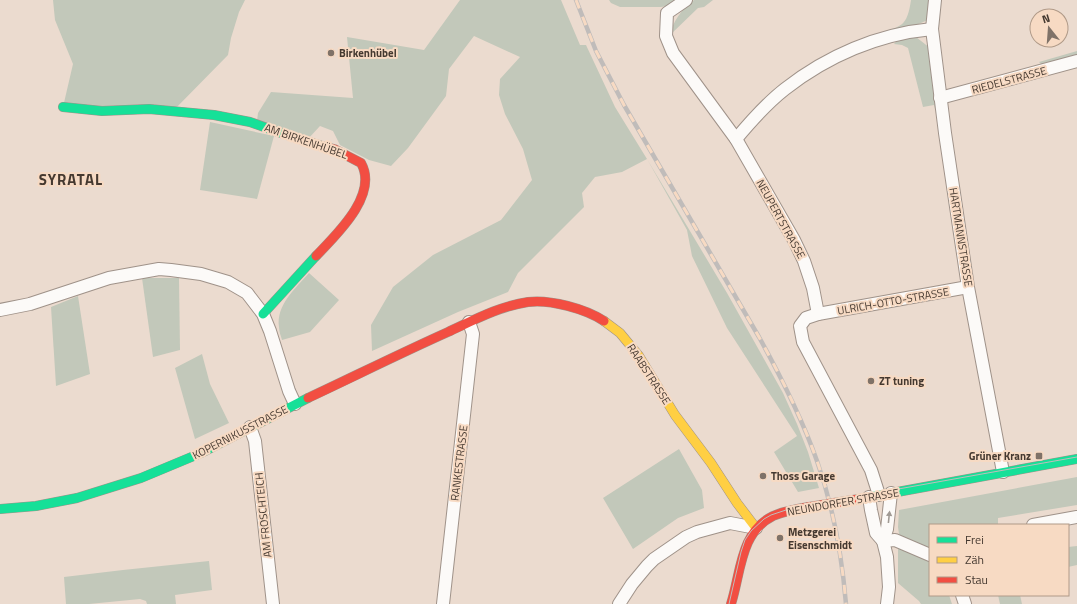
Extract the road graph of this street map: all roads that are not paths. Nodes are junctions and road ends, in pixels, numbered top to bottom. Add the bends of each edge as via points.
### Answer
1 (686, 0) edge
2 (935, 0) edge
3 (932, 29) junction
4 (1077, 61) edge
5 (940, 98) junction
6 (63, 107) dead end
7 (736, 138) junction
8 (968, 287) junction
9 (0, 310) edge
10 (263, 314) junction
11 (818, 314) junction
12 (469, 322) junction
13 (295, 404) junction
14 (250, 427) junction
15 (1077, 459) edge
16 (1003, 472) junction
17 (891, 493) junction
18 (869, 497) junction
19 (0, 509) edge
20 (1077, 517) edge
21 (1038, 524) edge
22 (756, 528) junction
23 (883, 541) junction
24 (929, 555) edge
25 (273, 604) edge
26 (443, 604) edge
27 (619, 604) edge
28 (731, 604) edge
29 (887, 604) edge

1 - 7 street, NEUPERTSTRASSE via 667,13 666,36 673,53
2 - 3 street, HARTMANNSTRASSE
3 - 5 street, HARTMANNSTRASSE
3 - 7 street via 899,34 856,47 815,68 784,89
4 - 5 street, RIEDELSTRASSE
5 - 8 street, HARTMANNSTRASSE
6 - 10 street, AM BIRKENHÜBEL via 102,110 149,109 214,115 250,122 334,148 361,162 366,178 358,203 336,234
7 - 11 street, NEUPERTSTRASSE via 804,261
8 - 11 street, ULRICH-OTTO-STRASSE
8 - 16 street, HARTMANNSTRASSE
9 - 10 street via 30,304 109,278 165,270 201,274 228,282 247,293
10 - 13 street
11 - 18 street via 806,318 800,326 803,342 871,470
12 - 13 street, KOPERNIKUSSTRASSE
12 - 22 street, RAABSTRASSE via 492,312 530,302 569,306 607,322 639,356 675,415
12 - 26 street, RANKESTRASSE via 473,334
13 - 14 street, KOPERNIKUSSTRASSE
14 - 19 street, KOPERNIKUSSTRASSE via 202,453 141,478 77,498 36,506
14 - 25 street, AM FROSCHTEICH via 255,441
15 - 16 street, NEUNDORFER STRASSE
16 - 17 street, NEUNDORFER STRASSE
17 - 18 street, NEUNDORFER STRASSE
23 -> 17 street
18 - 22 street, NEUNDORFER STRASSE, bridge via 780,513 768,518
18 - 23 street via 876,533
20 - 21 street
22 - 27 street via 730,523 686,537 647,566
22 - 28 street via 749,537 742,557
23 - 24 street via 896,540
23 - 29 street via 889,587

